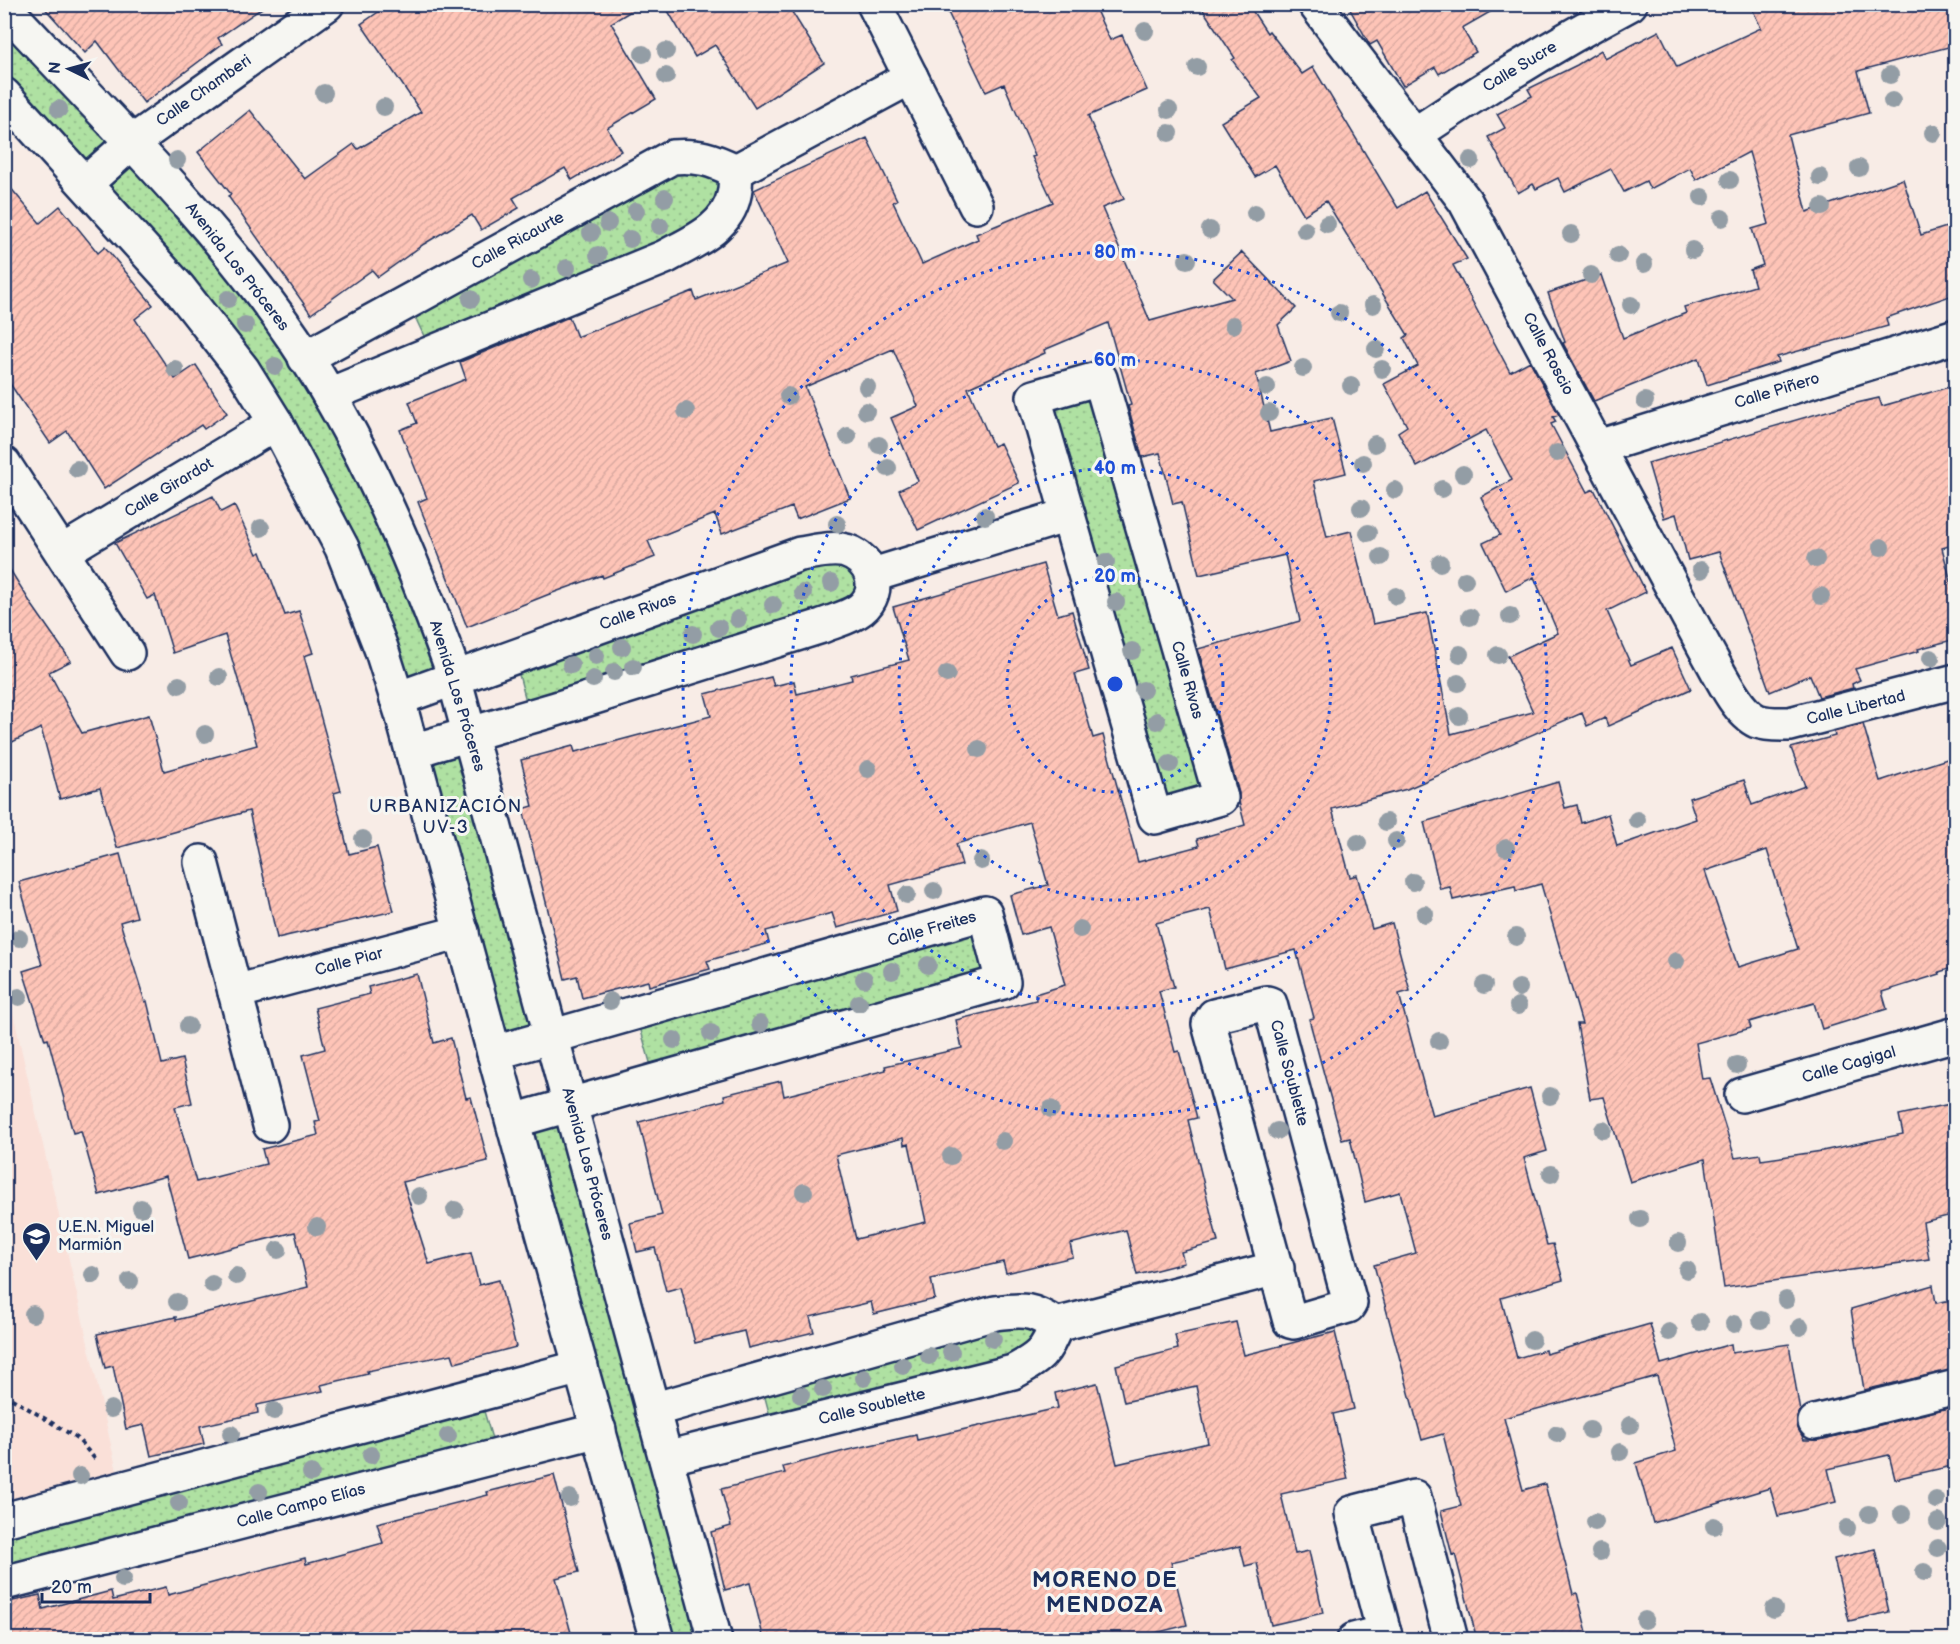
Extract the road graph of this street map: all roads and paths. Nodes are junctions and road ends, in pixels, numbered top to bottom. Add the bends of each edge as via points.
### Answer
1 (327, 4) edge
2 (874, 4) edge
3 (1315, 4) edge
4 (1630, 4) edge
5 (4, 7) edge
6 (911, 77) junction
7 (4, 95) edge
8 (1413, 135) junction
9 (131, 143) junction
10 (736, 171) junction
11 (86, 183) junction
12 (976, 206) dead end
13 (1956, 336) edge
14 (305, 357) junction
15 (329, 395) junction
16 (276, 423) junction
17 (1598, 447) junction
18 (4, 464) edge
19 (1068, 515) junction
20 (62, 552) junction
21 (873, 575) junction
22 (127, 653) dead end
23 (454, 678) junction
24 (1956, 681) edge
25 (397, 699) junction
26 (1755, 720) joint
27 (470, 734) junction
28 (412, 751) junction
29 (201, 862) dead end
30 (462, 932) junction
31 (235, 992) junction
32 (1956, 1034) edge
33 (553, 1037) junction
34 (494, 1053) junction
35 (1742, 1095) dead end
36 (571, 1105) junction
37 (513, 1121) junction
38 (270, 1125) dead end
39 (1277, 1268) junction
40 (1056, 1325) junction
41 (581, 1367) junction
42 (1956, 1387) edge
43 (4, 1394) edge
44 (652, 1410) junction
45 (1815, 1422) dead end
46 (598, 1430) junction
47 (666, 1458) junction
48 (121, 1489) junction
49 (4, 1520) edge
50 (4, 1583) edge
51 (1374, 1637) edge
52 (657, 1640) edge
53 (715, 1640) edge
54 (1451, 1640) edge

1 - 9 street, Calle Chamberi
2 - 6 street
3 - 8 street, Calle Roscio
4 - 8 street, Calle Sucre via 1500,78
5 - 9 street, Avenida Los Próceres
6 - 10 street
6 - 12 street
7 - 11 street
8 - 17 street, Calle Roscio via 1465,201
9 - 11 street, Calle Chamberi
9 - 14 street, Avenida Los Próceres via 196,213
10 - 14 street, Calle Ricaurte via 693,155 672,157
10 - 15 street via 734,196 722,219 705,236
11 - 16 street via 213,331
13 - 17 street, Calle Piñero
14 - 15 street, Avenida Los Próceres
15 - 23 street, Avenida Los Próceres via 406,547
16 - 20 street, Calle Girardot
16 - 25 street via 342,548
17 - 26 street, Calle Roscio via 1705,648 1741,709
18 - 20 street
19 - 19 street, Calle Rivas via 1155,817 1221,798 1100,378 1034,397
19 - 21 street
20 - 22 street
21 - 23 street, Calle Rivas via 862,560 846,551 828,549 800,554
21 - 27 street via 872,597 860,611 822,626
23 - 25 street, Calle Rivas
23 - 27 street, Avenida Los Próceres
24 - 26 street, Calle Libertad via 1790,724
25 - 28 street
27 - 28 street
27 - 33 street, Avenida Los Próceres
28 - 30 street
29 - 31 street
30 - 31 street, Calle Piar
30 - 34 street
31 - 38 street
32 - 35 street, Calle Cagigal
33 - 34 street, Calle Freites
33 - 36 street, Avenida Los Próceres
33 - 36 street, Calle Freites via 985,914 1000,970 1003,982
34 - 37 street
36 - 37 street, Calle Freites
36 - 44 street, Avenida Los Próceres
37 - 41 street
39 - 39 street, Calle Soublette via 1292,1322 1349,1305 1268,1003 1214,1016 1209,1024
39 - 40 street
40 - 44 street via 1038,1313 1023,1310 995,1313
40 - 47 street, Calle Soublette via 1049,1344 1035,1360 1013,1372
41 - 46 street
41 - 48 street
42 - 45 street
43 - 48 path via 76,1438
44 - 47 street, Avenida Los Próceres
46 - 50 street, Calle Campo Elías
46 - 52 street
47 - 53 street, Avenida Los Próceres
48 - 49 street
51 - 54 street via 1352,1513 1414,1497

